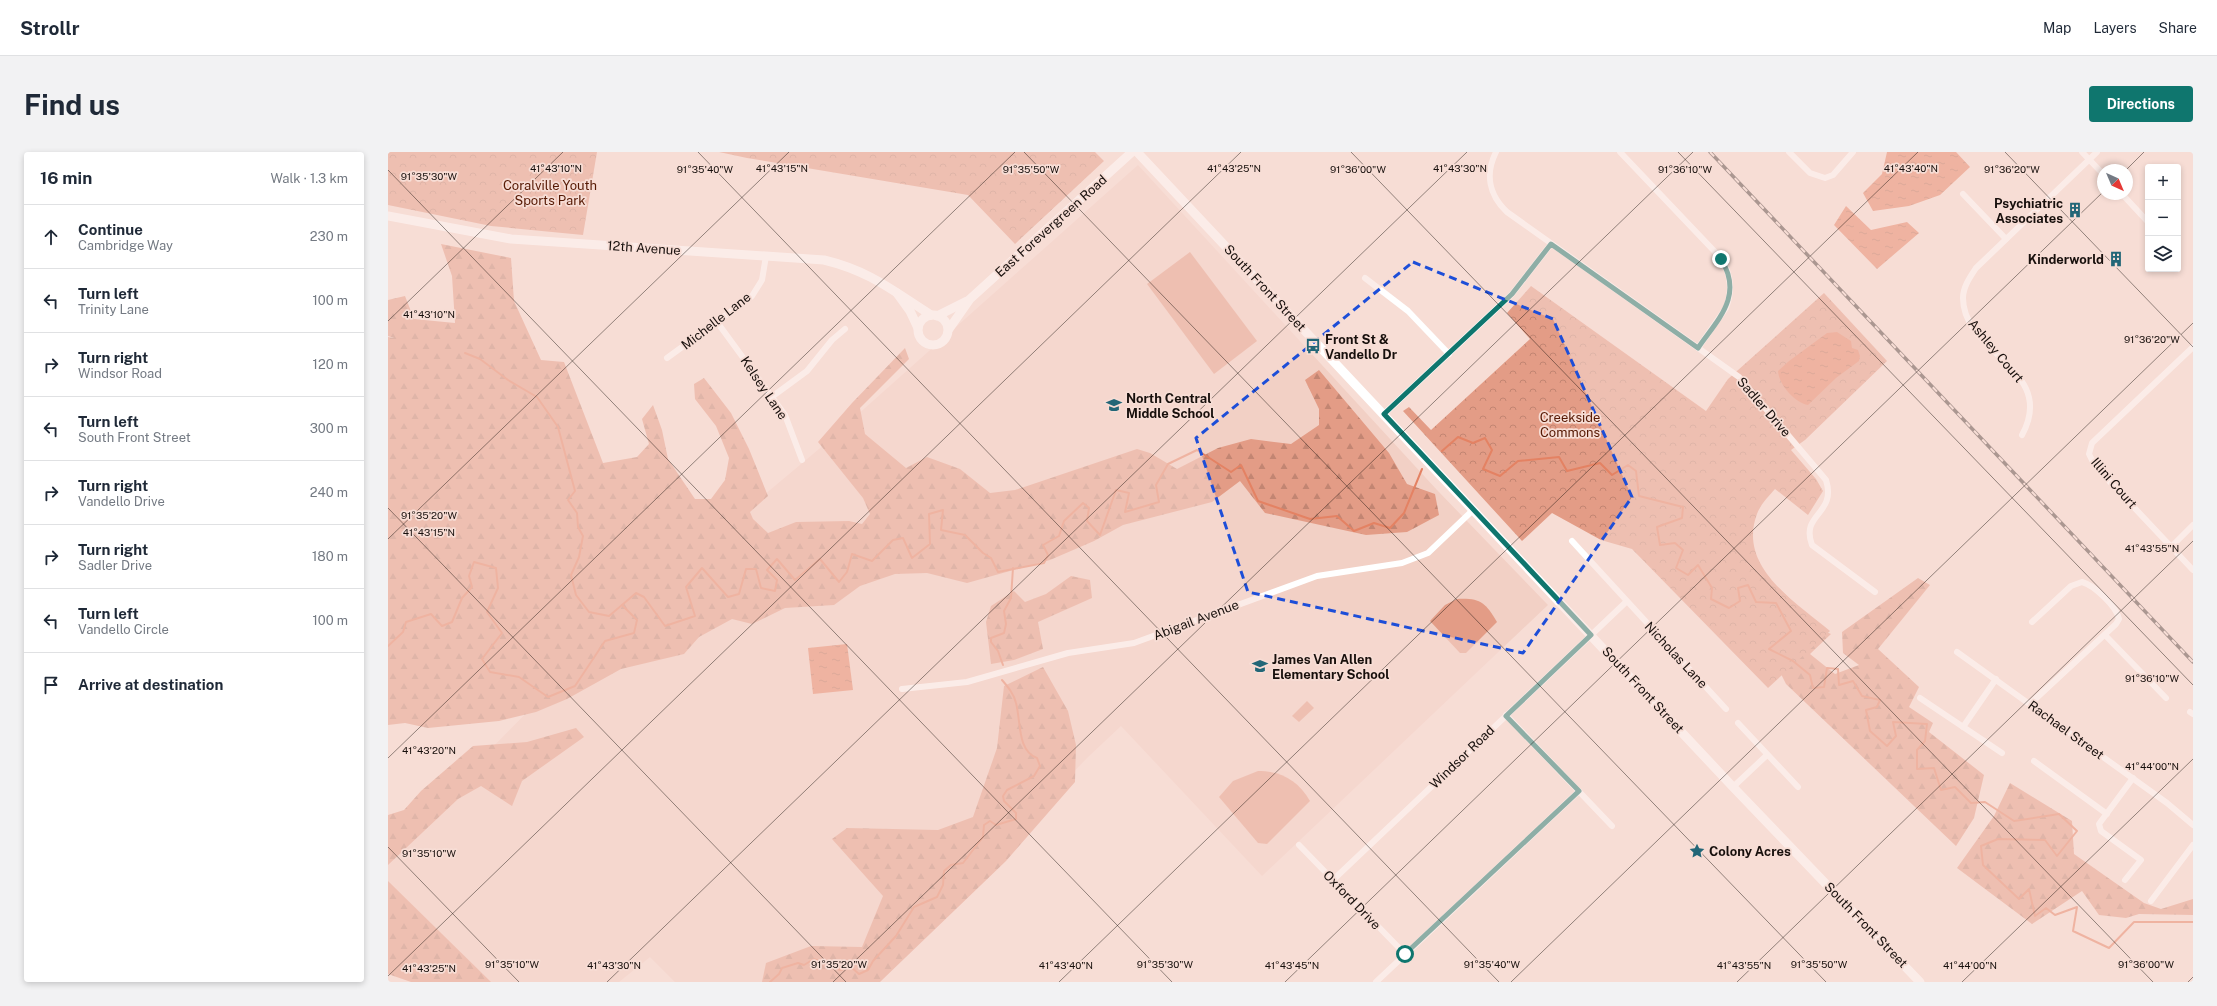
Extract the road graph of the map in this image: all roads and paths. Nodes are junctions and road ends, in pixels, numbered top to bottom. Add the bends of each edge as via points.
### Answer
1 (1132, 152) edge
2 (1137, 152) edge
3 (1496, 152) edge
4 (1620, 152) edge
5 (1789, 152) edge
6 (1853, 152) edge
7 (2082, 152) edge
8 (2097, 152) edge
9 (2089, 159) junction
10 (2097, 168) edge
11 (1963, 194) dead end
12 (2128, 200) edge
13 (388, 216) edge
14 (2145, 219) edge
15 (2006, 239) junction
16 (1551, 244) junction
17 (766, 256) junction
18 (1365, 278) dead end
19 (895, 290) junction
20 (970, 299) junction
21 (934, 315) junction
22 (717, 322) junction
23 (918, 328) junction
24 (846, 329) dead end
25 (949, 329) junction
26 (2193, 347) edge
27 (1698, 348) junction
28 (1449, 354) junction
29 (667, 358) dead end
30 (773, 396) junction
31 (1384, 414) junction
32 (2022, 435) dead end
33 (802, 460) dead end
34 (1473, 510) junction
35 (2193, 525) edge
36 (1572, 541) dead end
37 (2172, 546) junction
38 (2193, 570) edge
39 (1875, 592) dead end
40 (1626, 602) junction
41 (2032, 622) dead end
42 (1591, 635) junction
43 (2105, 635) junction
44 (1957, 652) dead end
45 (1996, 679) junction
46 (902, 689) dead end
47 (1920, 698) dead end
48 (2166, 698) dead end
49 (2030, 704) junction
50 (1726, 709) dead end
51 (1506, 716) junction
52 (1738, 723) dead end
53 (1963, 727) junction
54 (2002, 753) dead end
55 (1767, 755) junction
56 (2034, 761) dead end
57 (2133, 778) junction
58 (1734, 787) junction
59 (1798, 787) dead end
60 (1579, 791) junction
61 (2107, 814) junction
62 (2193, 825) edge
63 (1612, 826) dead end
64 (1299, 845) dead end
65 (2193, 845) edge
66 (1333, 880) junction
67 (2125, 880) dead end
68 (2151, 901) dead end
69 (1405, 954) junction
70 (1376, 982) edge
71 (1920, 982) edge

1 - 20 street, East Forevergreen Road
2 - 31 street, South Front Street
3 - 16 street, Sadler Drive via 1489,174 1495,198 1507,212
4 - 27 street via 1718,255 1726,267 1731,284 1729,301
5 - 6 street via 1810,174 1825,178 1833,175
7 - 9 street
8 - 9 street, Ashley Court
9 - 10 street
9 - 15 street, Ashley Court
11 - 15 street
12 - 14 street
13 - 17 street, 12th Avenue via 511,239
15 - 32 street, Ashley Court via 1976,268 1967,281 1963,298 1965,314 1973,328 2017,374 2026,388 2032,402 2031,417
16 - 27 street, Sadler Drive
16 - 28 street via 1512,294
17 - 19 street, 12th Avenue via 824,260 840,264 867,274
17 - 22 street, Michelle Lane via 765,270 752,296
18 - 28 street via 1408,311
19 - 21 street, 12th Avenue
19 - 23 street, 12th Avenue
20 - 21 street, East Forevergreen Road
20 - 25 street, East Forevergreen Road
21 - 23 street via 922,320
21 - 25 street via 945,321
22 - 29 street, Michelle Lane
22 - 30 street, Kelsey Lane
23 - 25 street via 921,339 931,346 943,342
24 - 30 street via 832,340 807,371
26 - 37 street, Illini Court via 2092,443 2089,454 2095,466
27 - 39 street, Sadler Drive via 1745,383 1826,480 1829,496 1827,503 1811,524 1809,538 1812,545
28 - 31 street
30 - 33 street, Kelsey Lane via 785,415
31 - 34 street, South Front Street
34 - 42 street, South Front Street
34 - 46 street, Abigail Avenue via 1428,553 1402,563 1317,576 1134,643 1068,653 967,682
35 - 37 street
36 - 40 street, Nicholas Lane
37 - 38 street, Illini Court
40 - 42 street
40 - 50 street, Nicholas Lane
41 - 43 street via 2071,586 2082,582 2093,587 2118,614 2116,624
42 - 51 street, Windsor Road
42 - 58 street, South Front Street
43 - 48 street
43 - 49 street
44 - 45 street, Rachael Street
45 - 49 street, Rachael Street
45 - 53 street
47 - 53 street
49 - 57 street, Rachael Street
51 - 60 street
51 - 66 street, Windsor Road
52 - 55 street
53 - 54 street
55 - 58 street
55 - 59 street
56 - 61 street
57 - 61 street
57 - 62 street, Rachael Street
58 - 71 street, South Front Street
60 - 63 street
60 - 69 street
61 - 67 street via 2099,824 2101,831 2141,860
64 - 66 street, Oxford Drive
65 - 68 street
66 - 69 street, Oxford Drive
69 - 70 street

